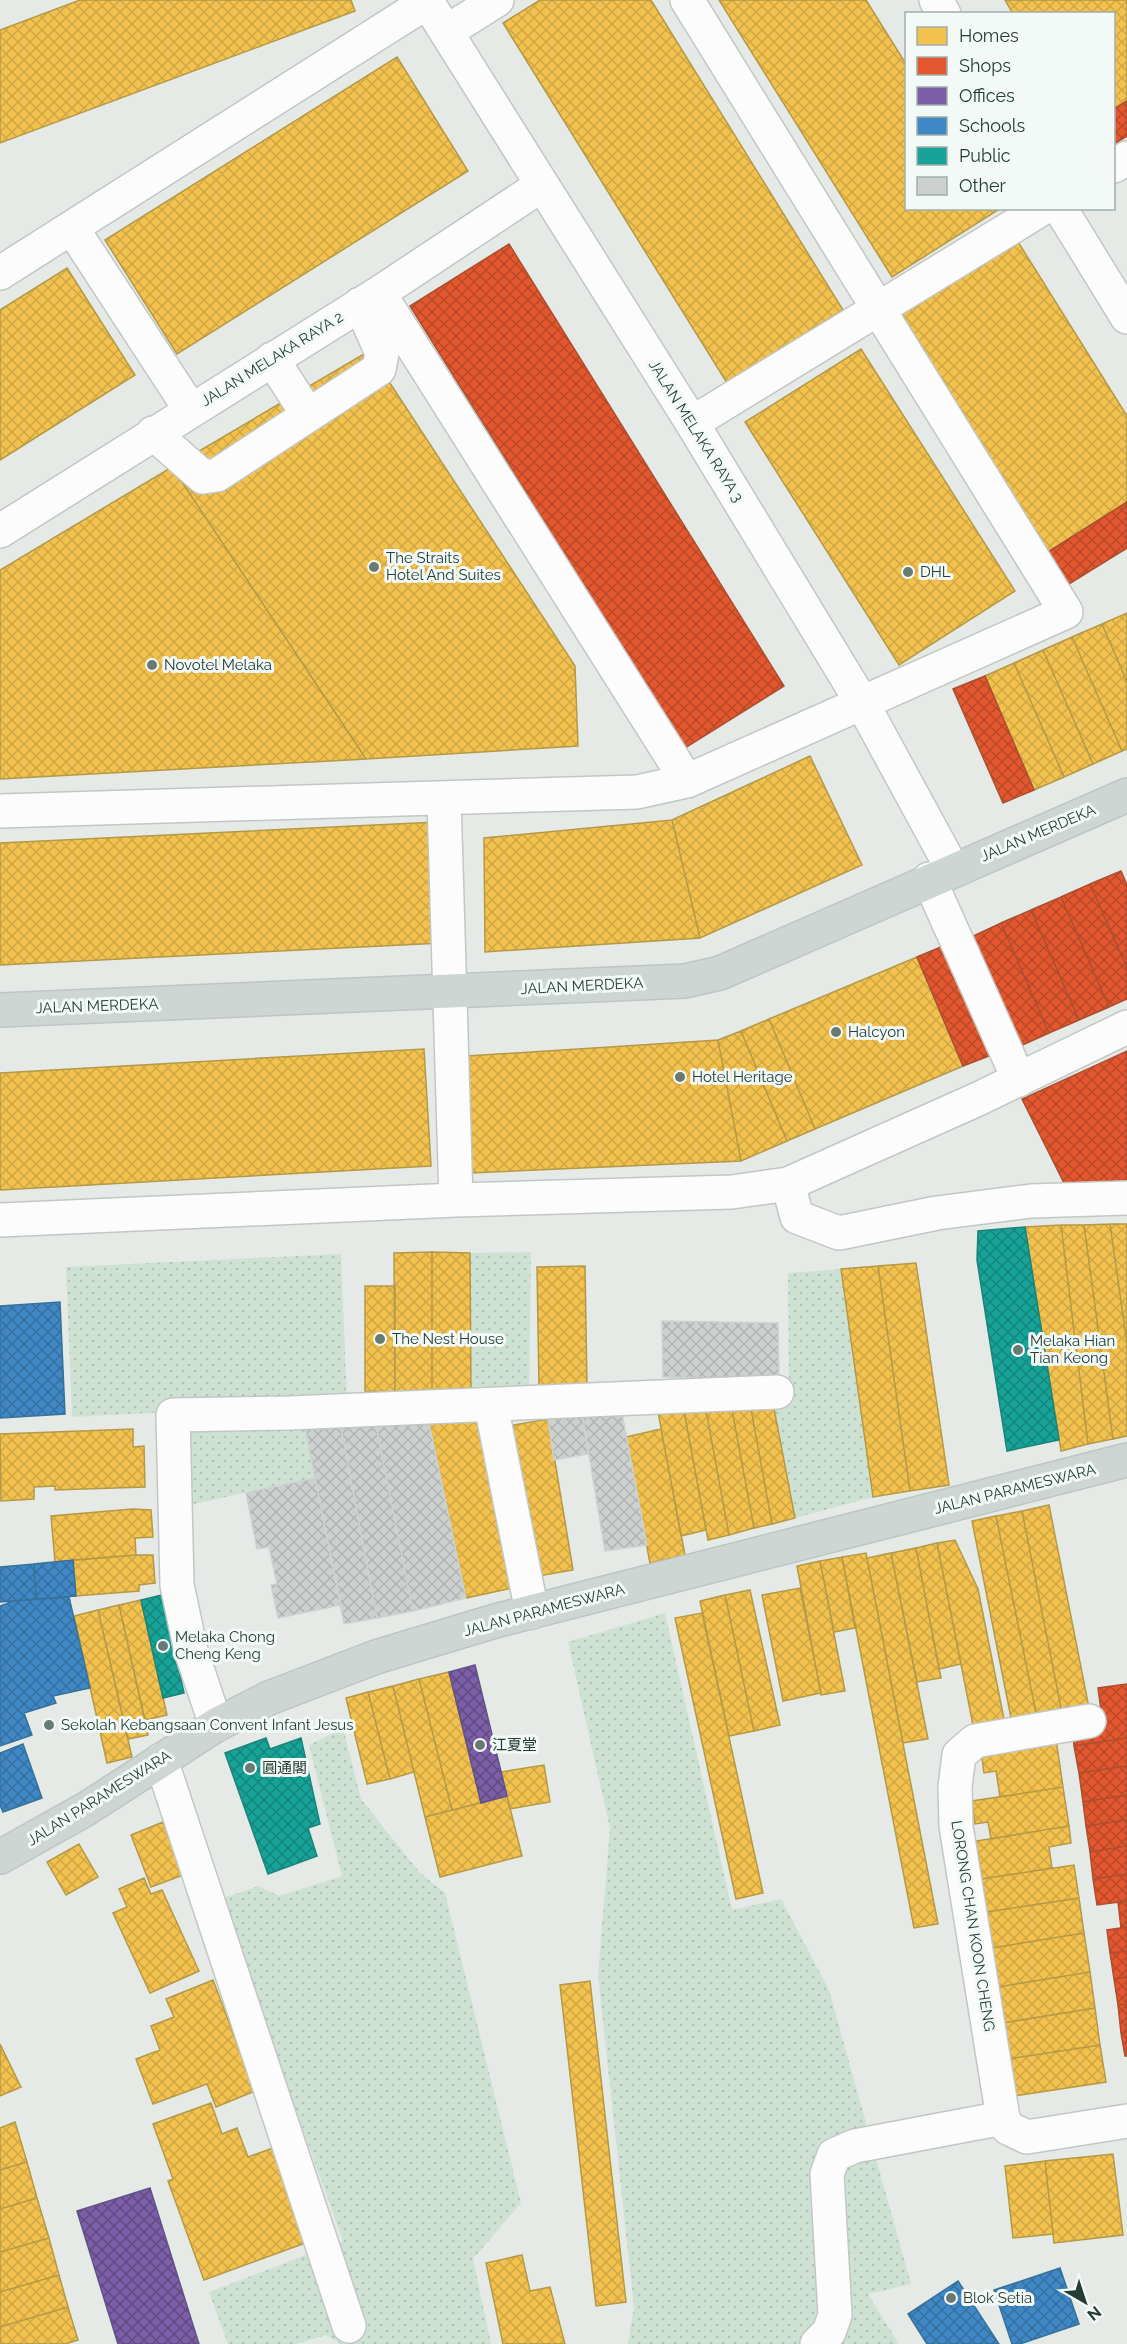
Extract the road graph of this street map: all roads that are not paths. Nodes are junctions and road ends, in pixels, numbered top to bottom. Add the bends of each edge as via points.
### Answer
1 (497, 0) edge
2 (687, 0) edge
3 (426, 1) edge
4 (446, 32) junction
5 (542, 185) junction
6 (1040, 210) edge
7 (1061, 210) edge
8 (72, 228) junction
9 (0, 273) edge
10 (370, 299) junction
11 (879, 310) junction
12 (1127, 317) edge
13 (272, 359) junction
14 (190, 409) junction
15 (308, 415) junction
16 (692, 423) junction
17 (153, 434) junction
18 (0, 531) edge
19 (861, 702) junction
20 (687, 781) junction
21 (1127, 795) edge
22 (444, 799) junction
23 (0, 811) edge
24 (941, 874) junction
25 (450, 993) junction
26 (0, 1010) edge
27 (1127, 1027) edge
28 (1019, 1080) junction
29 (788, 1184) junction
30 (1127, 1198) edge
31 (456, 1200) junction
32 (0, 1220) edge
33 (777, 1392) dead end
34 (490, 1405) junction
35 (1127, 1460) edge
36 (532, 1612) junction
37 (1089, 1721) dead end
38 (216, 1725) junction
39 (161, 1760) junction
40 (0, 1857) edge
41 (1004, 2118) junction
42 (1127, 2121) edge
43 (350, 2326) dead end
44 (817, 2344) edge

1 - 4 street
2 - 11 street
3 - 4 street, JALAN MELAKA RAYA 3
3 - 8 street
4 - 5 street, JALAN MELAKA RAYA 3
5 - 10 street, JALAN MELAKA RAYA 2
5 - 16 street, JALAN MELAKA RAYA 3
6 - 11 street
7 - 12 street
8 - 9 street
8 - 14 street
10 - 13 street, JALAN MELAKA RAYA 2
10 - 15 street via 382,353 379,369
10 - 20 street
11 - 16 street
11 - 19 street via 1066,612
13 - 14 street, JALAN MELAKA RAYA 2
13 - 15 street
14 - 17 street, JALAN MELAKA RAYA 2
15 - 17 street via 217,475 203,477
16 - 19 street, JALAN MELAKA RAYA 3
17 - 18 street, JALAN MELAKA RAYA 2
19 - 20 street
19 - 24 street, JALAN MELAKA RAYA 3
20 - 22 street via 637,792
21 - 24 main road, JALAN MERDEKA
22 - 23 street
22 - 25 street
24 - 25 main road, JALAN MERDEKA via 720,973 685,981
24 - 28 street, JALAN MELAKA RAYA 3
25 - 26 main road, JALAN MERDEKA
25 - 31 street
27 - 28 street
28 - 29 street
29 - 30 street via 797,1217 839,1233 938,1213 1031,1201
29 - 31 street via 732,1192
31 - 32 street
33 - 34 street
34 - 36 street
34 - 38 street via 173,1415 177,1585 191,1651
35 - 36 main road, JALAN PARAMESWARA
36 - 38 main road, JALAN PARAMESWARA via 376,1657 269,1698
37 - 41 street, LORONG CHAN KOON CHENG via 975,1741 959,1755 956,1826
38 - 39 main road, JALAN PARAMESWARA
39 - 40 main road, JALAN PARAMESWARA via 86,1809
39 - 43 street
41 - 42 street via 1008,2128 1027,2137
41 - 44 street via 855,2146 834,2155 827,2174 835,2315 829,2332

